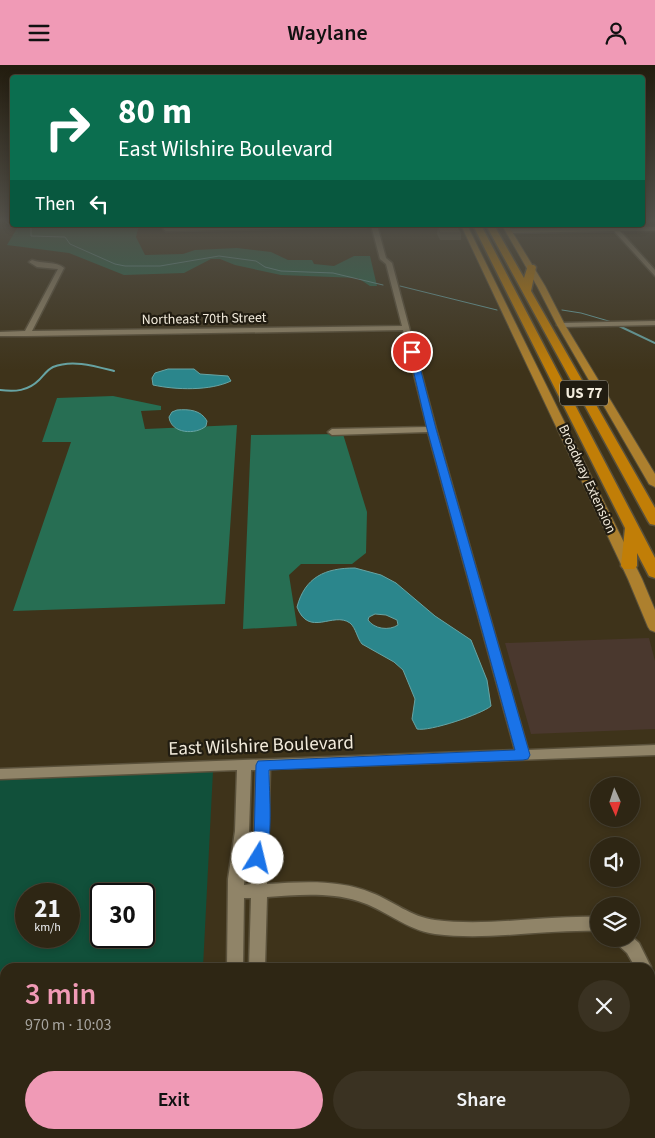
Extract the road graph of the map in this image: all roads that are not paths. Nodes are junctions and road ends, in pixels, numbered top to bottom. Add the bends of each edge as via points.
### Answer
1 (60, 270) edge
2 (391, 270) edge
3 (486, 270) edge
4 (499, 270) edge
5 (516, 270) edge
6 (530, 270) edge
7 (533, 270) edge
8 (527, 290) junction
9 (655, 323) edge
10 (561, 325) junction
11 (407, 328) junction
12 (0, 334) edge
13 (27, 334) junction
14 (432, 429) junction
15 (332, 432) dead end
16 (655, 484) edge
17 (641, 495) junction
18 (655, 508) edge
19 (655, 521) edge
20 (631, 528) junction
21 (629, 567) junction
22 (655, 573) edge
23 (655, 627) edge
24 (655, 750) edge
25 (523, 755) junction
26 (244, 765) junction
27 (262, 765) junction
28 (0, 775) edge
29 (259, 890) junction
30 (236, 891) junction
31 (590, 923) edge
32 (632, 947) edge
33 (235, 963) edge
34 (257, 963) edge
35 (641, 963) edge

1 - 13 street
2 - 11 street
3 - 21 main road, Broadway Extension
4 - 20 highway, Broadway Extension / US 77
5 - 8 highway, US 77
6 - 8 highway
7 - 10 main road
8 - 17 highway, US 77
9 - 10 street
10 - 16 main road
11 - 13 street, Northeast 70th Street
11 - 14 street
12 - 13 street, Northeast 70th Street
14 - 15 street
14 - 25 street
17 - 18 highway
17 - 19 highway, US 77
20 - 21 highway
20 - 22 highway, Broadway Extension / US 77
21 - 23 main road, Broadway Extension
24 - 25 street, East Wilshire Boulevard
25 - 27 street, East Wilshire Boulevard
26 - 27 street, East Wilshire Boulevard
26 - 28 street, East Wilshire Boulevard
26 - 30 street
27 - 29 street
29 - 30 street
29 - 31 street via 333,890 358,894 432,927
29 - 34 street
30 - 33 street
32 - 35 street

